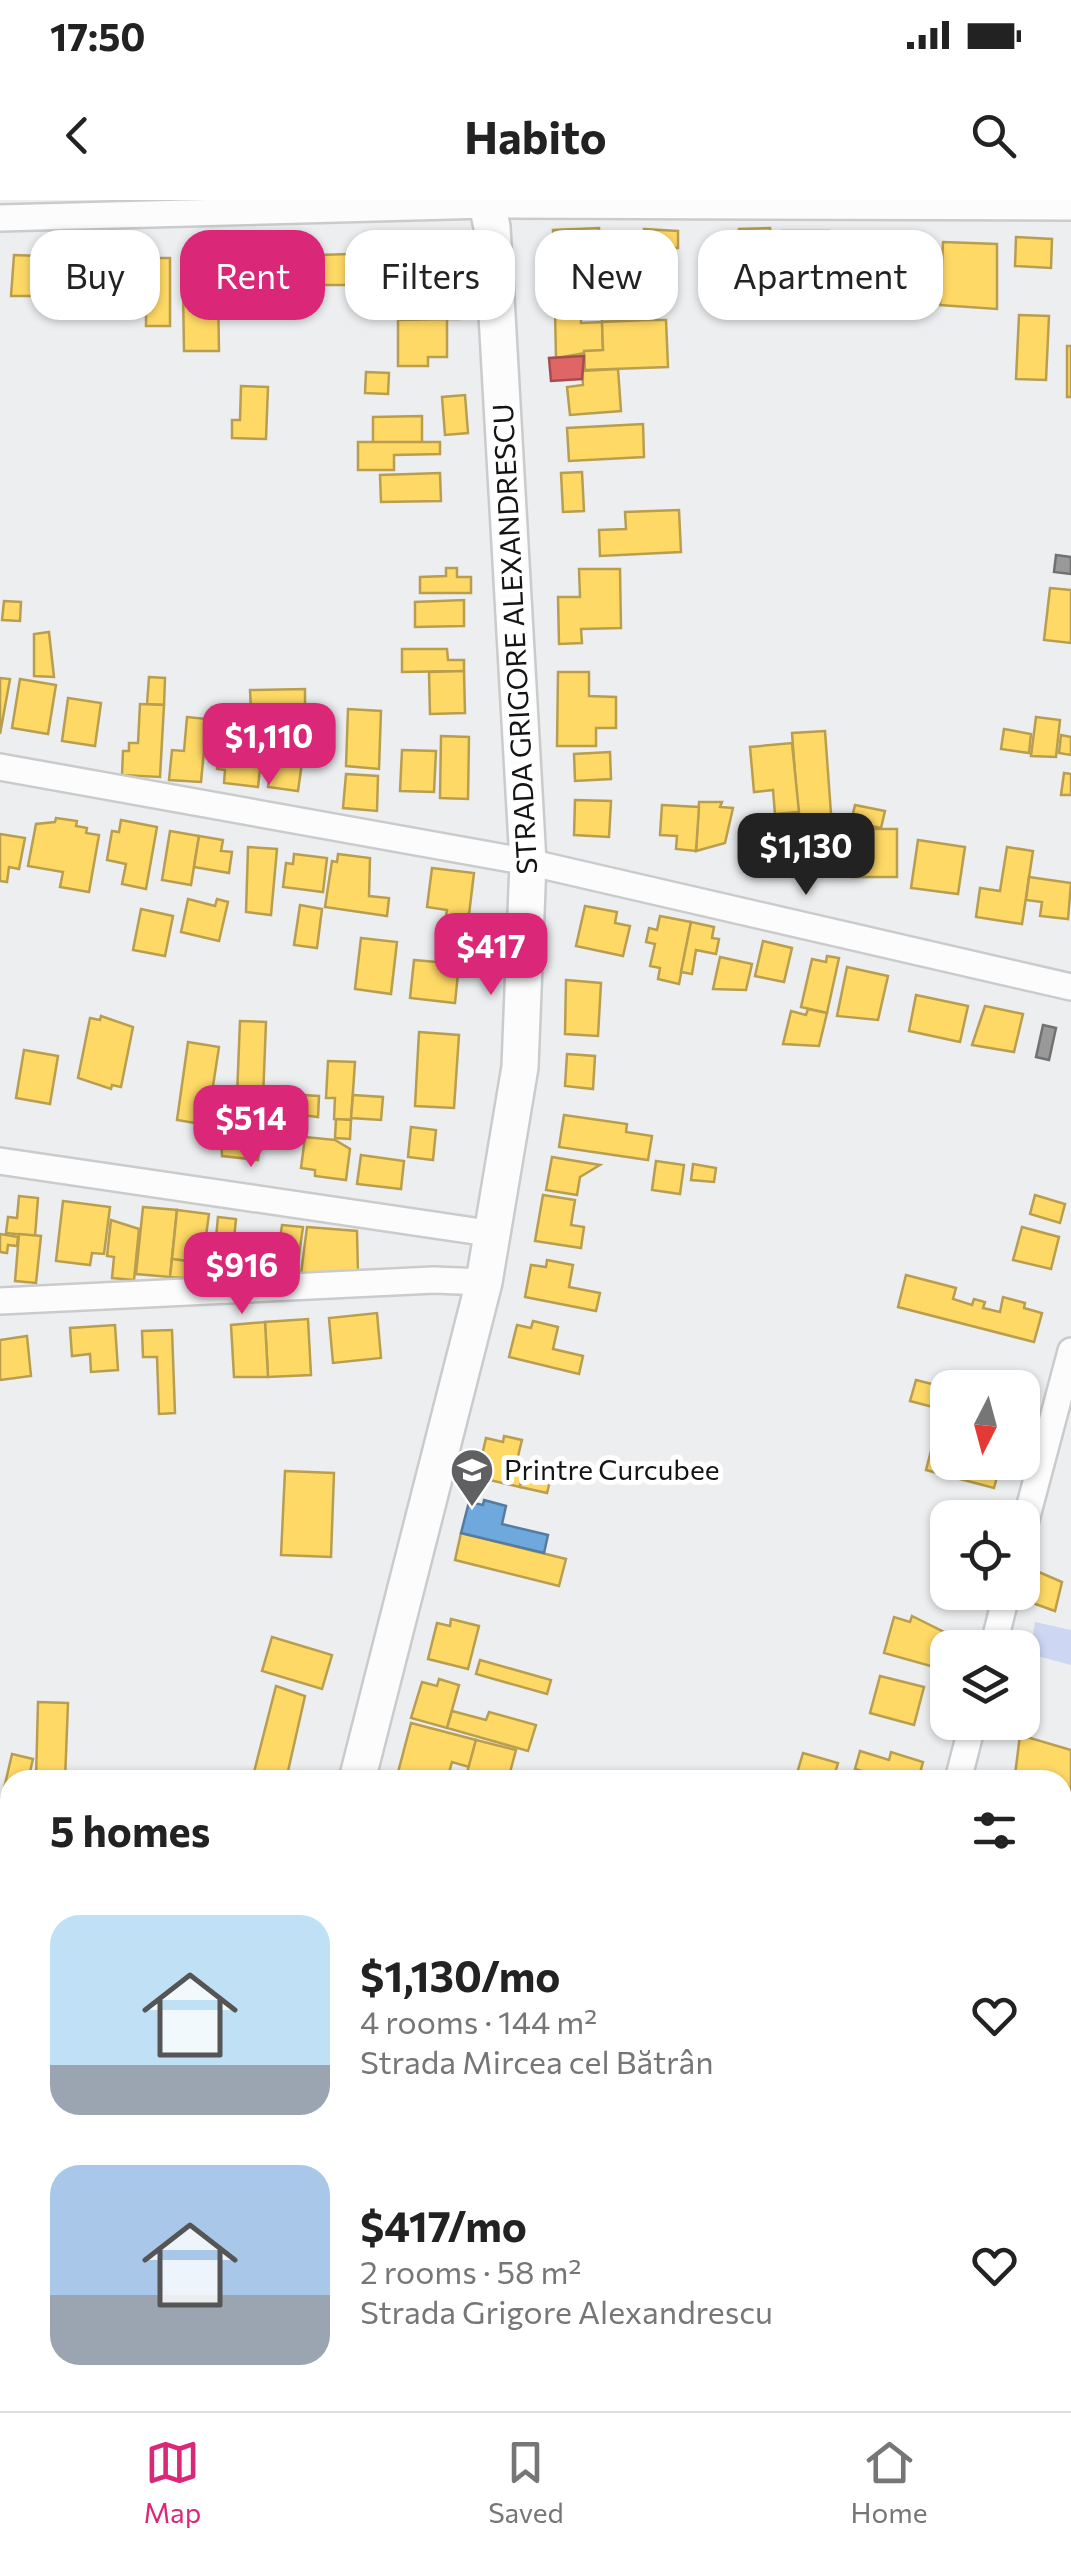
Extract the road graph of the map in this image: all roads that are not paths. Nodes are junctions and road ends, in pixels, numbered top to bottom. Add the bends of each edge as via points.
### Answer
1 (487, 203) edge
2 (822, 203) edge
3 (1071, 208) edge
4 (0, 218) edge
5 (0, 767) edge
6 (528, 862) junction
7 (1071, 987) edge
8 (0, 1161) edge
9 (495, 1234) junction
10 (484, 1282) junction
11 (0, 1301) edge
12 (1071, 1351) edge
13 (1031, 1500) edge
14 (968, 1740) edge
15 (361, 1770) edge
16 (961, 1770) edge

1 - 2 street
1 - 4 street
1 - 6 street, STRADA GRIGORE ALEXANDRESCU
2 - 3 street
5 - 6 street
6 - 7 street
6 - 9 street, STRADA GRIGORE ALEXANDRESCU via 520,1067
8 - 9 street
9 - 10 street, STRADA GRIGORE ALEXANDRESCU
10 - 11 street
10 - 15 street, STRADA GRIGORE ALEXANDRESCU
12 - 13 street
14 - 16 street

